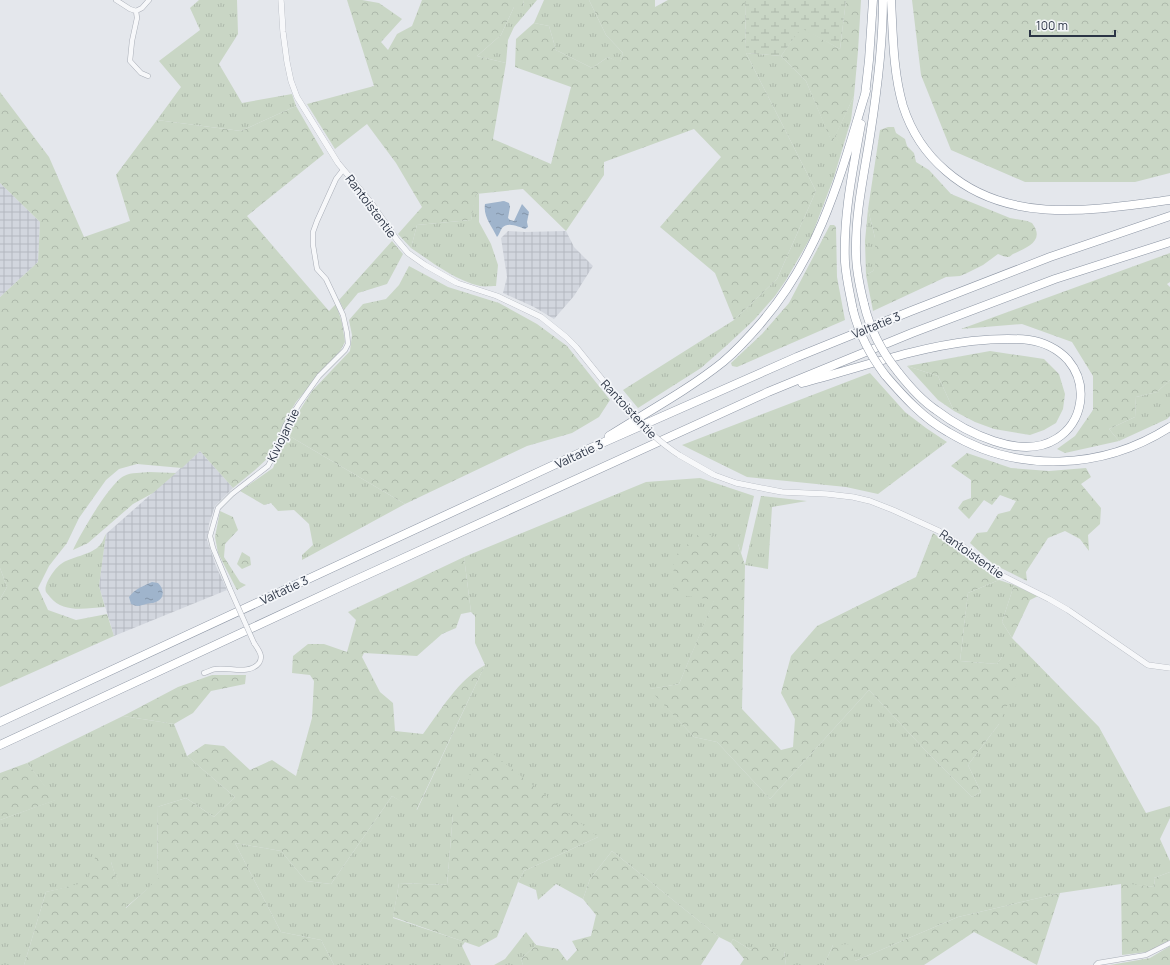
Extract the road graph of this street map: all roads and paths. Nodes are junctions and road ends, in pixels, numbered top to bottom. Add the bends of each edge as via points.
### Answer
1 (116, 0) edge
2 (149, 0) edge
3 (281, 0) edge
4 (873, 0) edge
5 (883, 0) edge
6 (891, 0) edge
7 (136, 11) junction
8 (148, 76) dead end
9 (866, 91) junction
10 (344, 170) junction
11 (1170, 200) edge
12 (1170, 216) edge
13 (1170, 242) edge
14 (768, 392) junction
15 (1170, 428) edge
16 (584, 451) junction
17 (1170, 668) edge
18 (204, 673) dead end
19 (0, 722) edge
20 (0, 745) edge
21 (1170, 943) edge
22 (1096, 965) edge

1 - 7 street
2 - 7 street
3 - 10 street, Rantoistentie via 284,47 294,90 316,129
4 - 9 highway
5 - 14 highway, bridge via 882,45 856,239 857,271 872,331 882,350 898,372 936,410 977,434 1001,444 1041,446 1056,439 1069,428 1079,409 1079,384 1068,361 1044,344 1016,339 986,339 927,348 866,364
6 - 11 highway via 896,70 904,108 918,137 934,160 952,176 993,199 1043,210 1110,208
7 - 8 street via 130,61 140,73
9 - 15 highway, bridge via 847,213 845,263 856,322 871,355 902,395 946,432 1008,457 1040,462 1094,459 1138,445
9 - 16 highway via 823,224 808,255 780,299 746,341 723,362
10 - 17 street, Rantoistentie, bridge via 408,253 457,283 497,296 541,317 576,347 626,409 648,431 679,455 714,475 736,483 782,492 853,497 893,510 939,531 997,573 1068,610 1148,665
10 - 18 street, Kiviojantie, bridge via 336,179 317,221 313,245 317,269 326,279 343,315 348,344 319,376 299,404 285,426 268,466 218,508 210,536 230,589 254,643 260,650 261,660 250,670 215,669
12 - 16 highway, Valtatie 3 via 1050,257 911,311 797,357
13 - 14 highway, Valtatie 3 via 1048,282 912,333
14 - 20 highway, Valtatie 3
16 - 19 highway, Valtatie 3
21 - 22 street via 1146,955

